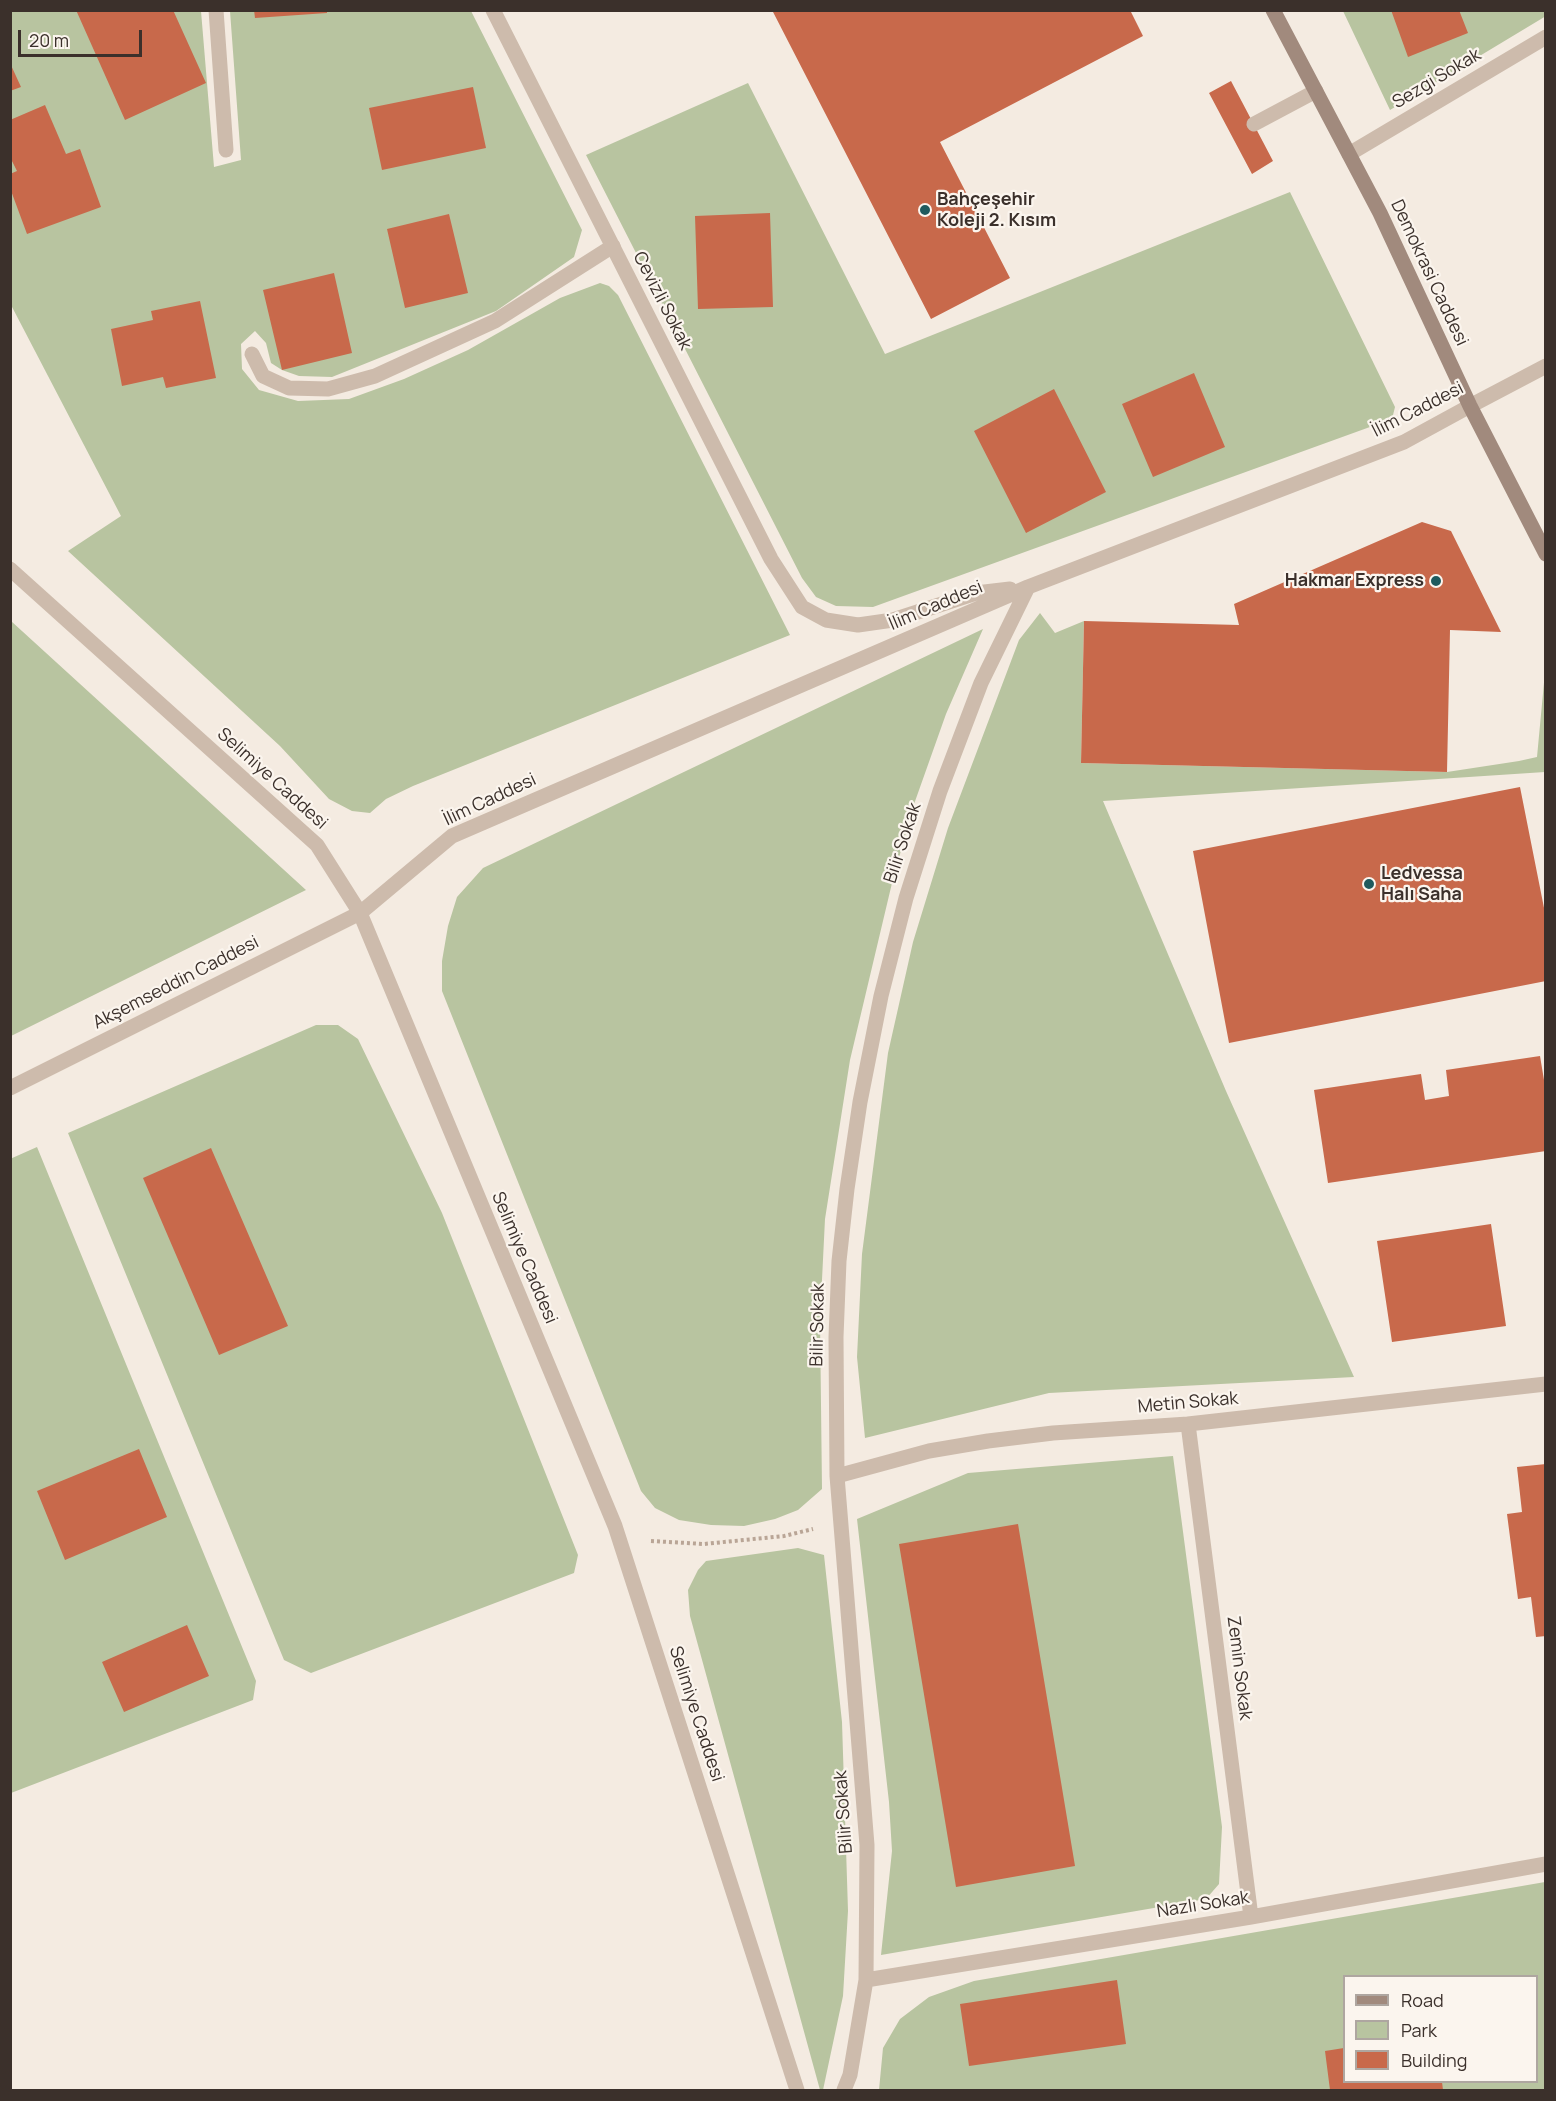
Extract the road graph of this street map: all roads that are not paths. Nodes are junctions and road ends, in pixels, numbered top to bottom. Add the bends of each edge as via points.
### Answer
1 (216, 10) edge
2 (493, 10) edge
3 (1273, 10) edge
4 (1545, 37) edge
5 (1316, 91) junction
6 (1254, 124) dead end
7 (226, 150) dead end
8 (1349, 154) junction
9 (613, 246) junction
10 (252, 354) dead end
11 (1545, 366) edge
12 (1470, 406) junction
13 (1545, 554) edge
14 (10, 568) edge
15 (1028, 587) junction
16 (360, 913) junction
17 (10, 1088) edge
18 (1545, 1384) edge
19 (1188, 1424) junction
20 (837, 1476) junction
21 (1545, 1864) edge
22 (1251, 1917) junction
23 (866, 1980) junction
24 (797, 2091) edge
25 (844, 2091) edge

1 - 7 street
2 - 9 street, Cevizli Sokak
3 - 5 main road, Demokrasi Caddesi
4 - 8 street, Sezgi Sokak
5 - 6 street
5 - 8 main road, Demokrasi Caddesi
8 - 12 main road, Demokrasi Caddesi
9 - 10 street via 495,321 375,376 328,389 289,388 263,376
9 - 15 street, Cevizli Sokak via 771,559 802,607 826,620 858,625 902,617 976,593
11 - 12 street, İlim Caddesi
12 - 13 main road, Demokrasi Caddesi
12 - 15 street, İlim Caddesi via 1404,442
14 - 16 street, Selimiye Caddesi via 317,845
15 - 16 street, İlim Caddesi via 452,836
15 - 20 street, Bilir Sokak via 981,683 940,791 906,898 881,996 860,1102 838,1261
16 - 17 street, Akşemseddin Caddesi
16 - 24 street, Selimiye Caddesi via 615,1526
18 - 19 street, Metin Sokak
19 - 20 street, Metin Sokak via 988,1441 929,1451
19 - 22 street, Zemin Sokak
20 - 23 street, Bilir Sokak via 867,1845
21 - 22 street, Nazlı Sokak
22 - 23 street, Nazlı Sokak
23 - 25 street, Bilir Sokak

